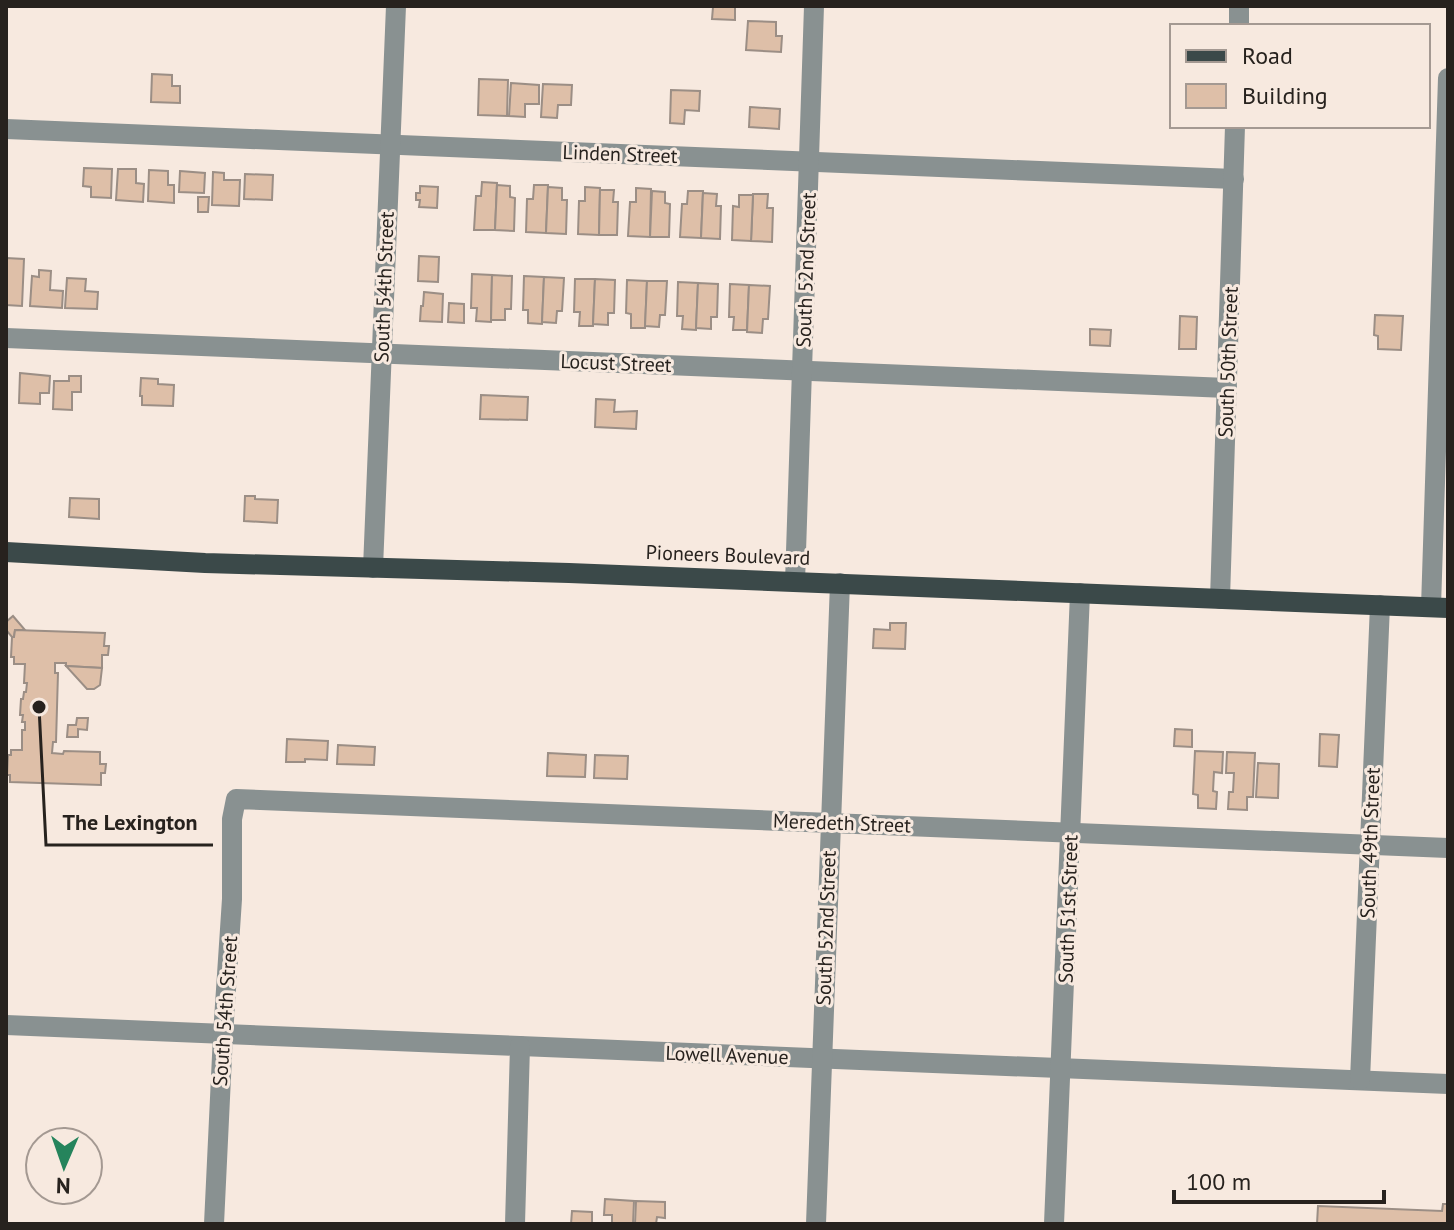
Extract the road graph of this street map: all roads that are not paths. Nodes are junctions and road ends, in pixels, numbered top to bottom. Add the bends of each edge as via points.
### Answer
1 (396, 6) edge
2 (814, 6) edge
3 (1448, 78) edge
4 (1235, 128) edge
5 (6, 129) edge
6 (390, 145) junction
7 (810, 162) junction
8 (1234, 179) junction
9 (6, 338) edge
10 (382, 354) junction
11 (803, 371) junction
12 (1227, 388) junction
13 (6, 552) edge
14 (373, 568) junction
15 (795, 582) junction
16 (840, 583) junction
17 (1080, 593) junction
18 (1220, 599) junction
19 (1380, 605) junction
20 (1439, 608) edge
21 (236, 799) joint
22 (831, 822) junction
23 (1071, 832) junction
24 (1370, 845) junction
25 (1448, 848) edge
26 (6, 1025) edge
27 (223, 1035) junction
28 (520, 1046) junction
29 (821, 1059) junction
30 (1061, 1069) junction
31 (1360, 1080) junction
32 (1448, 1084) edge
33 (214, 1224) edge
34 (515, 1224) edge
35 (816, 1224) edge
36 (1054, 1224) edge

1 - 6 street, South 54th Street
2 - 7 street, South 52nd Street
3 - 20 street
4 - 8 street, South 50th Street
5 - 6 street, Linden Street
6 - 7 street, Linden Street
6 - 10 street, South 54th Street
7 - 8 street, Linden Street
7 - 11 street, South 52nd Street
8 - 12 street, South 50th Street
9 - 10 street, Locust Street
10 - 11 street, Locust Street
10 - 14 street, South 54th Street
11 - 12 street, Locust Street
11 - 15 street, South 52nd Street
12 - 18 street, South 50th Street
13 - 14 main road, Pioneers Boulevard
14 - 15 main road, Pioneers Boulevard
15 - 16 main road, Pioneers Boulevard
16 - 17 main road, Pioneers Boulevard
16 - 22 street, South 52nd Street
17 - 18 main road, Pioneers Boulevard
17 - 23 street, South 51st Street
18 - 19 main road, Pioneers Boulevard
19 - 20 main road, Pioneers Boulevard
19 - 24 street, South 49th Street
21 - 22 street, Meredeth Street
21 - 27 street, South 54th Street
22 - 23 street, Meredeth Street
22 - 29 street, South 52nd Street
23 - 24 street, Meredeth Street
23 - 30 street, South 51st Street
24 - 25 street, Meredeth Street
24 - 31 street, South 49th Street
26 - 27 street, Lowell Avenue
27 - 28 street, Lowell Avenue
27 - 33 street, South 54th Street
28 - 29 street, Lowell Avenue
28 - 34 street
29 - 30 street, Lowell Avenue
29 - 35 street, South 52nd Street
30 - 31 street, Lowell Avenue
30 - 36 street, South 51st Street
31 - 32 street, Lowell Avenue

